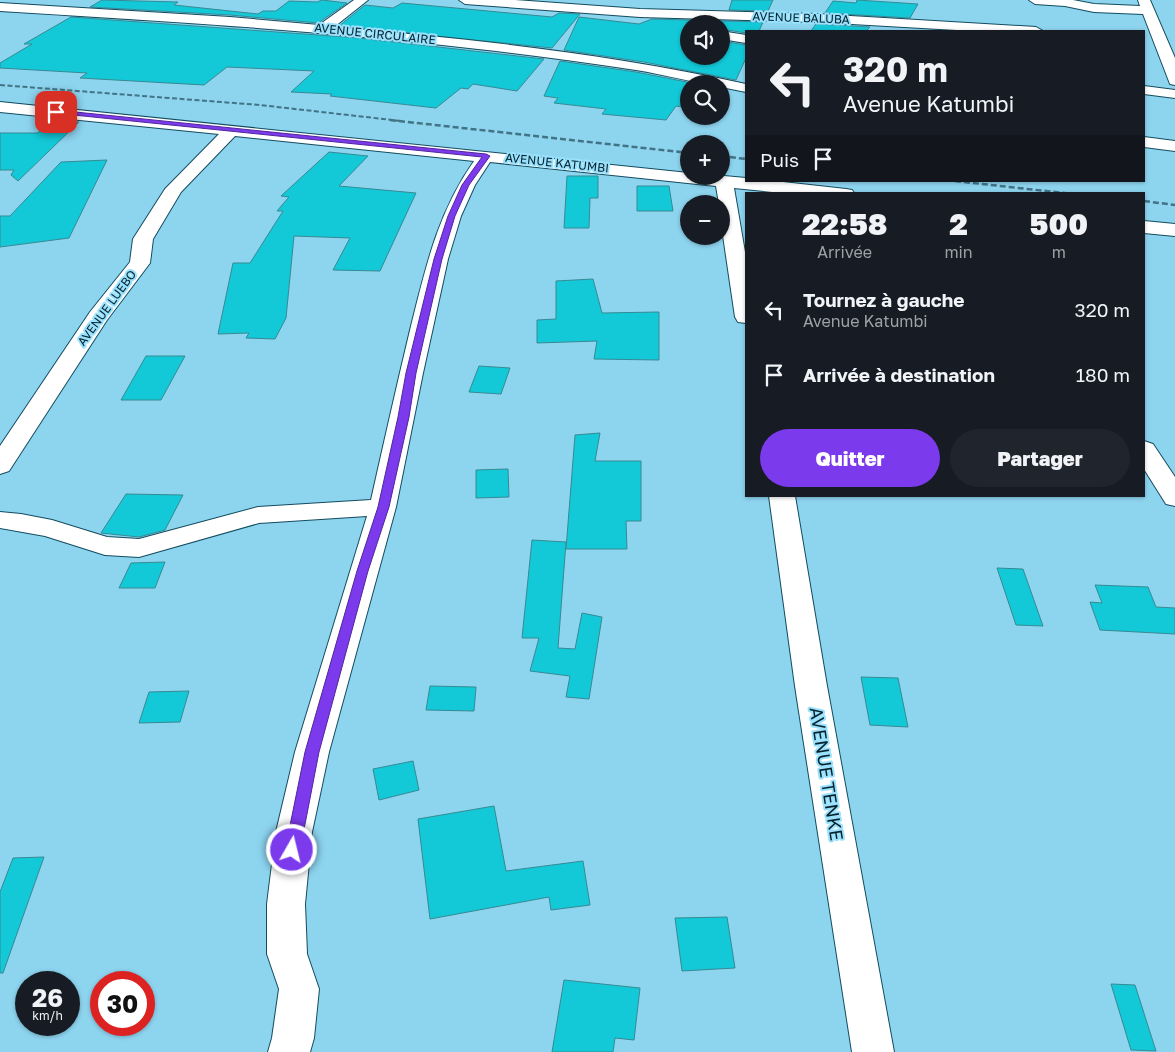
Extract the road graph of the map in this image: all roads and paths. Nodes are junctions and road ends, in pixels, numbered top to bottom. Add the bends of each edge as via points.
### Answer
1 (362, 0) edge
2 (464, 0) edge
3 (1036, 0) edge
4 (723, 3) dead end
5 (1147, 5) edge
6 (0, 7) edge
7 (640, 13) junction
8 (716, 15) joint
9 (730, 15) edge
10 (680, 27) edge
11 (322, 29) junction
12 (1004, 30) edge
13 (1157, 32) junction
14 (1175, 33) edge
15 (730, 37) edge
16 (745, 39) edge
17 (1175, 81) edge
18 (745, 88) edge
19 (1145, 90) edge
20 (1175, 94) edge
21 (0, 107) edge
22 (232, 130) junction
23 (1145, 142) edge
24 (1175, 146) edge
25 (486, 156) junction
26 (680, 176) edge
27 (730, 182) edge
28 (725, 185) edge
29 (827, 192) edge
30 (1145, 226) edge
31 (1175, 230) edge
32 (745, 311) edge
33 (1145, 451) edge
34 (0, 466) edge
35 (782, 497) edge
36 (1175, 498) edge
37 (383, 507) junction
38 (0, 520) edge
39 (289, 1052) edge
40 (873, 1052) edge

1 - 11 street
2 - 7 street, AVENUE BALUBA
3 - 5 street via 1094,8
4 - 8 street
5 - 13 street
6 - 11 street, AVENUE CIRCULAIRE
7 - 8 street, AVENUE BALUBA
7 - 10 street, AVENUE BALUBA
9 - 12 street, AVENUE BALUBA
11 - 18 street, AVENUE CIRCULAIRE via 566,55 669,71
13 - 14 street
13 - 17 street
15 - 16 street, AVENUE BALUBA
19 - 20 street
21 - 22 street, AVENUE KATUMBI
22 - 25 street, AVENUE KATUMBI
22 - 34 street, AVENUE LUEBO via 174,189 143,239 140,263 93,326
23 - 24 street
25 - 26 street, AVENUE KATUMBI
25 - 37 street via 466,185 438,259
27 - 29 street, AVENUE KATUMBI
28 - 32 street
30 - 31 street
33 - 36 street
35 - 40 street, AVENUE TENKE
37 - 38 street via 258,515 139,548 105,546 52,529
37 - 39 street via 326,700 294,832 286,904 287,954 299,989

